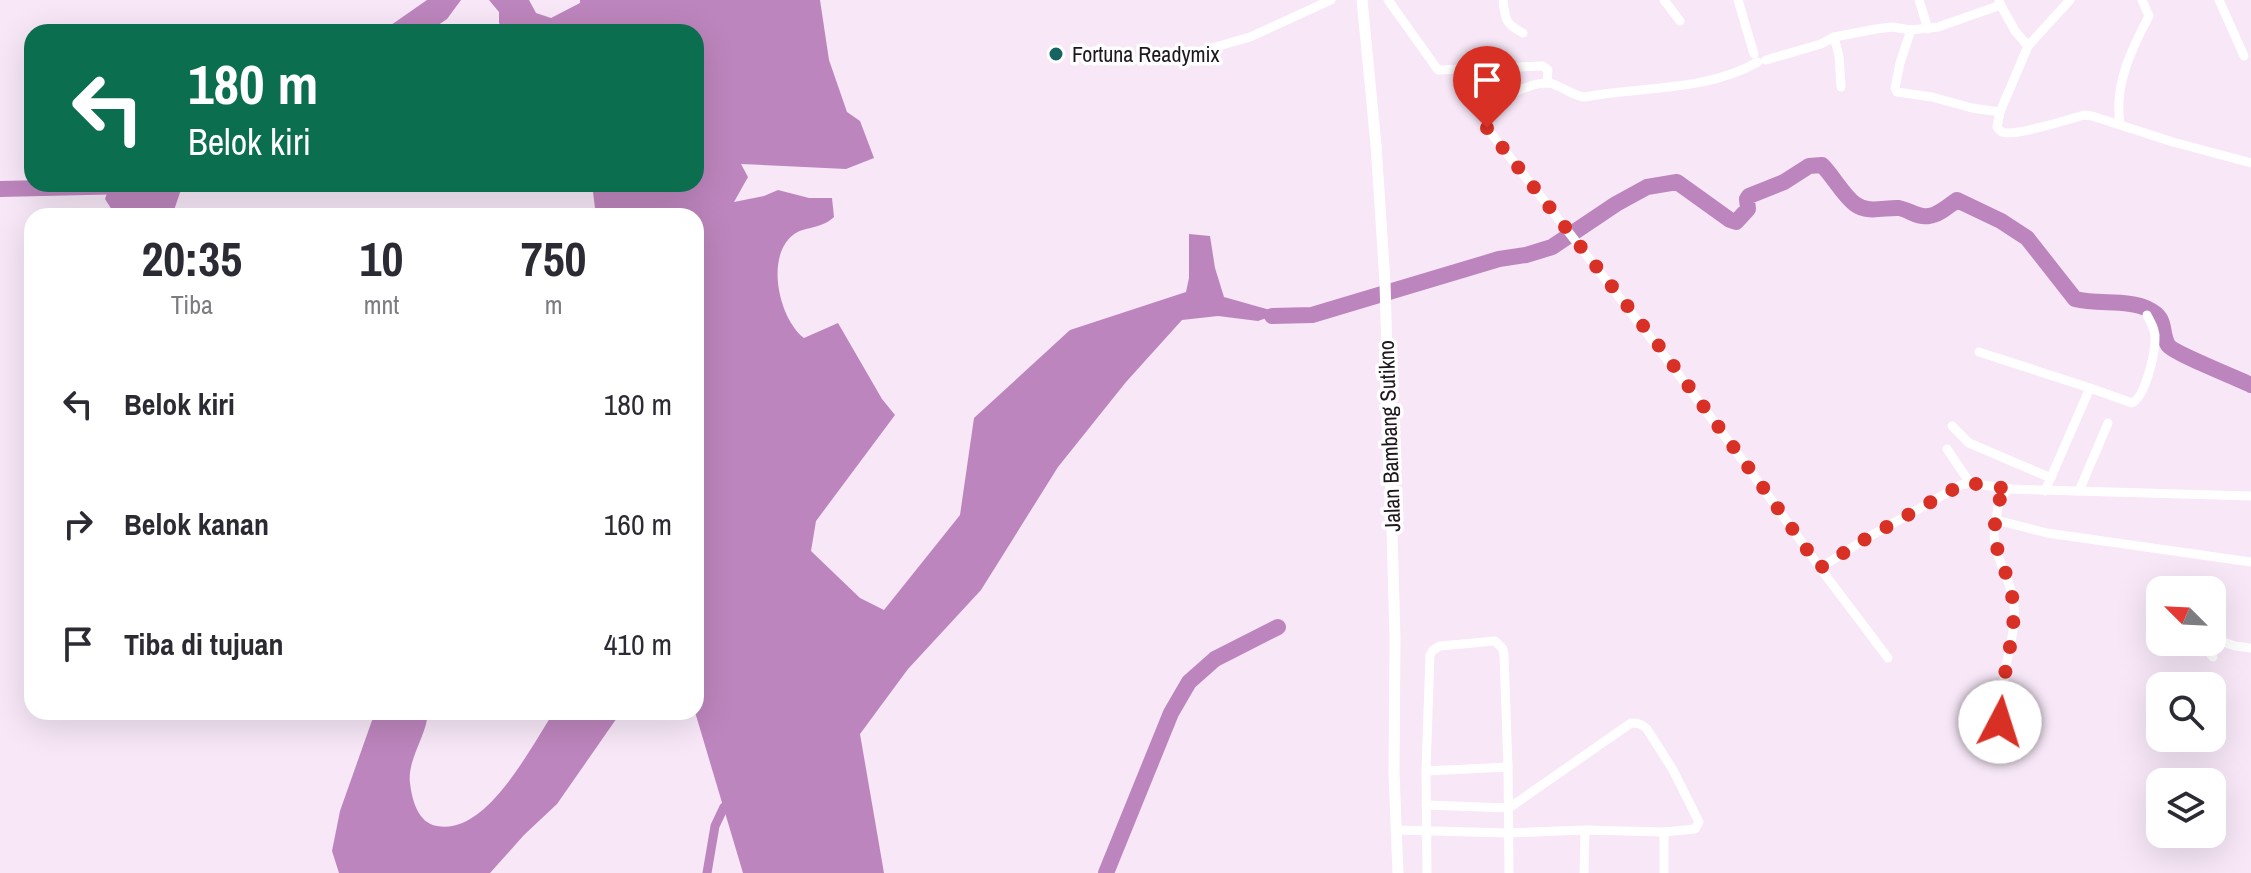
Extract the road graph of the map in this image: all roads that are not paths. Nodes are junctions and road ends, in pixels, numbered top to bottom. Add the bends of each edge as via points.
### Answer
1 (1331, 0) edge
2 (1362, 0) edge
3 (1388, 0) edge
4 (1503, 0) edge
5 (1664, 0) edge
6 (1738, 0) edge
7 (1919, 0) edge
8 (2070, 0) edge
9 (2142, 0) edge
10 (2219, 0) edge
11 (2000, 2) edge
12 (1319, 3) edge
13 (1680, 21) dead end
14 (1928, 29) junction
15 (1911, 30) junction
16 (1523, 33) dead end
17 (1834, 37) junction
18 (2028, 46) junction
19 (1198, 52) dead end
20 (2244, 56) dead end
21 (1759, 59) junction
22 (1547, 83) junction
23 (1841, 87) dead end
24 (1517, 91) dead end
25 (2000, 112) junction
26 (2120, 124) junction
27 (1487, 128) dead end
28 (2251, 163) edge
29 (2147, 315) dead end
30 (1979, 352) dead end
31 (2090, 388) junction
32 (2108, 423) dead end
33 (1952, 426) dead end
34 (1947, 449) dead end
35 (2051, 478) junction
36 (1970, 483) junction
37 (2010, 489) junction
38 (2045, 491) junction
39 (2079, 491) junction
40 (2251, 496) edge
41 (1996, 520) junction
42 (2251, 562) edge
43 (1820, 568) junction
44 (2226, 643) edge
45 (2251, 648) edge
46 (1888, 658) dead end
47 (2000, 722) dead end
48 (1508, 767) junction
49 (1426, 771) junction
50 (1426, 805) junction
51 (1509, 808) junction
52 (1397, 830) junction
53 (1585, 830) junction
54 (1426, 831) junction
55 (1664, 832) junction
56 (1508, 833) junction
57 (1398, 873) edge
58 (1427, 873) edge
59 (1509, 873) edge
60 (1584, 873) edge
61 (1664, 873) edge

1 - 12 street
2 - 52 street, Jalan Bambang Sutikno via 1386,302
3 - 22 street via 1438,70 1543,66
4 - 16 street via 1505,18
5 - 13 street
6 - 21 street
7 - 14 street
8 - 18 street
9 - 26 street via 2149,16 2135,40 2119,92
10 - 20 street
11 - 14 street
11 - 18 street
12 - 19 street via 1250,37
14 - 15 street
15 - 17 street via 1892,27
15 - 25 street via 1897,92
17 - 21 street
17 - 23 street
18 - 25 street
21 - 22 street via 1733,74 1698,83 1584,97
22 - 24 street
25 - 26 street via 1997,127 2006,132 2084,115
26 - 28 street
27 - 43 street via 1659,346
29 - 31 street via 2155,339 2138,399 2132,403
30 - 31 street
31 - 35 street
32 - 39 street
33 - 35 street via 1969,443
34 - 36 street
35 - 38 street
36 - 37 street
36 - 43 street
37 - 38 street
37 - 41 street via 2002,493
38 - 39 street
39 - 40 street
41 - 42 street via 2047,533
41 - 47 street via 1994,539 2014,605
43 - 46 street
44 - 45 street
48 - 49 street
48 - 49 street via 1504,655 1495,641 1440,646 1430,655
48 - 51 street
49 - 50 street
50 - 51 street
50 - 54 street
51 - 55 street via 1637,723 1647,729 1673,770 1698,820 1695,829
51 - 56 street
52 - 54 street
52 - 57 street, Jalan Bambang Sutikno
53 - 55 street
53 - 56 street
53 - 60 street
54 - 56 street
54 - 58 street
55 - 61 street
56 - 59 street

